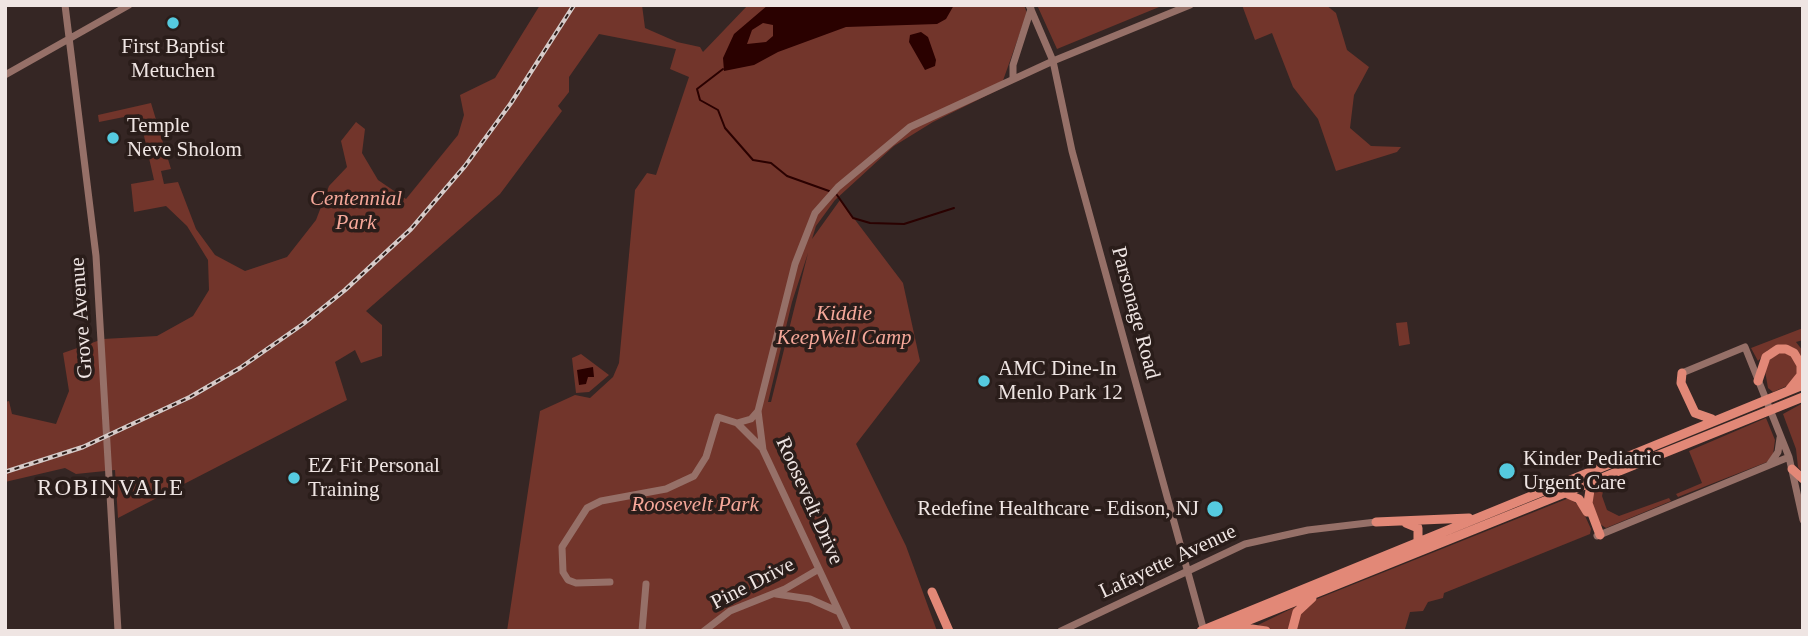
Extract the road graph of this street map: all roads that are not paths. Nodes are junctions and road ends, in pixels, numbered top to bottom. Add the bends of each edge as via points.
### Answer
1 (65, 5) edge
2 (129, 5) edge
3 (1190, 5) edge
4 (1030, 7) edge
5 (68, 38) junction
6 (1053, 61) junction
7 (5, 75) edge
8 (1013, 79) junction
9 (1682, 373) joint
10 (1758, 381) junction
11 (1803, 385) edge
12 (1788, 391) junction
13 (1801, 398) edge
14 (1767, 400) junction
15 (1771, 410) junction
16 (758, 411) junction
17 (1717, 419) junction
18 (737, 423) junction
19 (1780, 434) junction
20 (763, 450) junction
21 (1789, 457) junction
22 (1768, 466) junction
23 (1792, 469) junction
24 (1596, 479) junction
25 (1803, 479) edge
26 (1563, 492) junction
27 (1477, 518) junction
28 (1803, 520) edge
29 (1376, 522) junction
30 (1598, 536) junction
31 (1418, 543) junction
32 (819, 569) junction
33 (1186, 571) junction
34 (610, 582) dead end
35 (646, 584) dead end
36 (1317, 593) junction
37 (768, 596) junction
38 (841, 615) junction
39 (1232, 627) junction
40 (1203, 630) edge
41 (118, 631) edge
42 (642, 631) edge
43 (704, 631) edge
44 (848, 631) edge
45 (942, 631) edge
46 (949, 631) edge
47 (1060, 631) edge
48 (1222, 631) edge
49 (1266, 631) edge
50 (1292, 631) edge

1 - 5 street, Grove Avenue
2 - 5 street
3 - 6 street, Roosevelt Drive
4 - 6 street, Parsonage Road
4 - 8 street
5 - 7 street
5 - 41 street, Grove Avenue via 96,256
6 - 8 street, Roosevelt Drive
6 - 33 street, Parsonage Road via 1072,151
8 - 16 street, Roosevelt Drive via 903,132 838,187 815,213 805,231
9 - 10 street via 1745,347
9 - 17 highway via 1681,383 1695,413
10 - 12 highway via 1761,365 1770,353 1790,351 1800,360 1801,370
10 - 14 street
11 - 12 highway
12 - 14 highway
13 - 15 highway
14 - 15 street
14 - 17 highway
15 - 19 street
15 - 24 highway
16 - 18 street
16 - 20 street, Roosevelt Drive
17 - 27 highway
18 - 20 street
18 - 34 street via 718,417 706,457 694,476 666,489 594,504 582,513 560,553 565,577 576,583
19 - 21 street
19 - 22 street via 1778,452
20 - 32 street, Roosevelt Drive
21 - 22 street
21 - 23 street
22 - 30 street
23 - 25 highway
23 - 28 street
24 - 26 highway
24 - 30 highway via 1588,503
26 - 30 highway via 1584,505
26 - 36 highway
27 - 29 highway
27 - 31 highway
29 - 31 highway via 1416,525
29 - 33 street, Lafayette Avenue via 1256,541
31 - 40 highway
32 - 37 street, Pine Drive
32 - 38 street, Roosevelt Drive
33 - 40 street, Parsonage Road
33 - 47 street, Lafayette Avenue
35 - 42 street
36 - 39 highway
36 - 50 highway via 1297,612
37 - 38 street via 802,597
37 - 43 street, Pine Drive via 730,611
38 - 44 street, Roosevelt Drive
39 - 48 highway
39 - 49 highway
45 - 46 highway via 932,592

